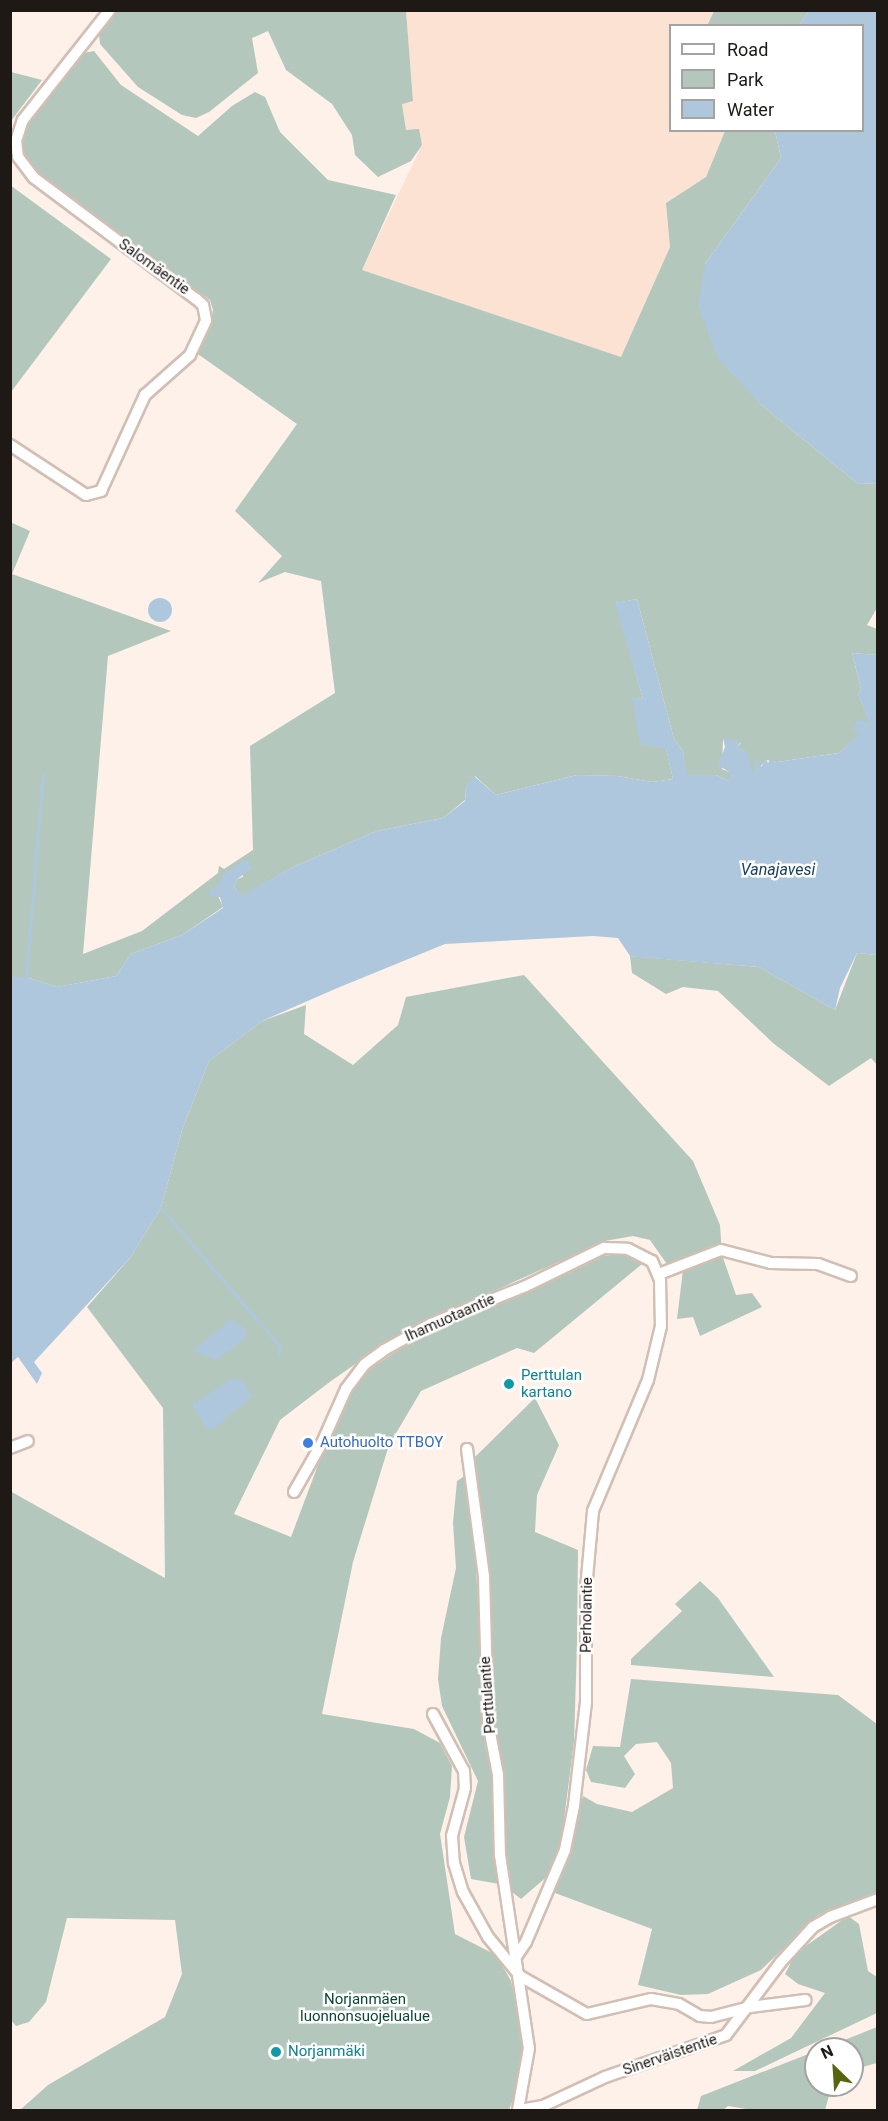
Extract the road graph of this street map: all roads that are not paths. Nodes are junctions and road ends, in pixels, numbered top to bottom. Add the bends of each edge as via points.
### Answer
1 (110, 10) edge
2 (10, 445) edge
3 (659, 1274) junction
4 (851, 1276) dead end
5 (28, 1441) dead end
6 (10, 1448) edge
7 (467, 1449) dead end
8 (294, 1492) dead end
9 (433, 1714) dead end
10 (878, 1899) edge
11 (516, 1957) junction
12 (520, 1976) junction
13 (806, 2000) dead end
14 (750, 2007) junction
15 (519, 2110) edge

1 - 2 street, Salomäentie via 23,120 16,141 18,157 34,178 196,298 203,305 206,320 190,355 145,394 101,491 86,495
3 - 4 street via 721,1250 771,1263 818,1264
3 - 8 street, Ihamuotaantie via 652,1262 641,1255 616,1248 596,1251 526,1286 431,1324 384,1350 366,1364 346,1389
3 - 11 street, Perholantie via 661,1326 648,1380 593,1511 586,1590 586,1702 565,1847 526,1942
5 - 6 street
7 - 11 street, Perttulantie via 484,1577 488,1722 498,1775 500,1855
9 - 12 street via 464,1771 465,1788 452,1836 454,1863 463,1892 498,1951
10 - 14 street, Sinerväistentie via 813,1927 780,1962
11 - 12 street, Perttulantie
12 - 14 street via 587,2014 651,1999 679,2004 700,2016
12 - 15 street, Perttulantie via 529,2048
13 - 14 street
14 - 15 street, Sinerväistentie via 726,2035 708,2044 646,2061 543,2106

